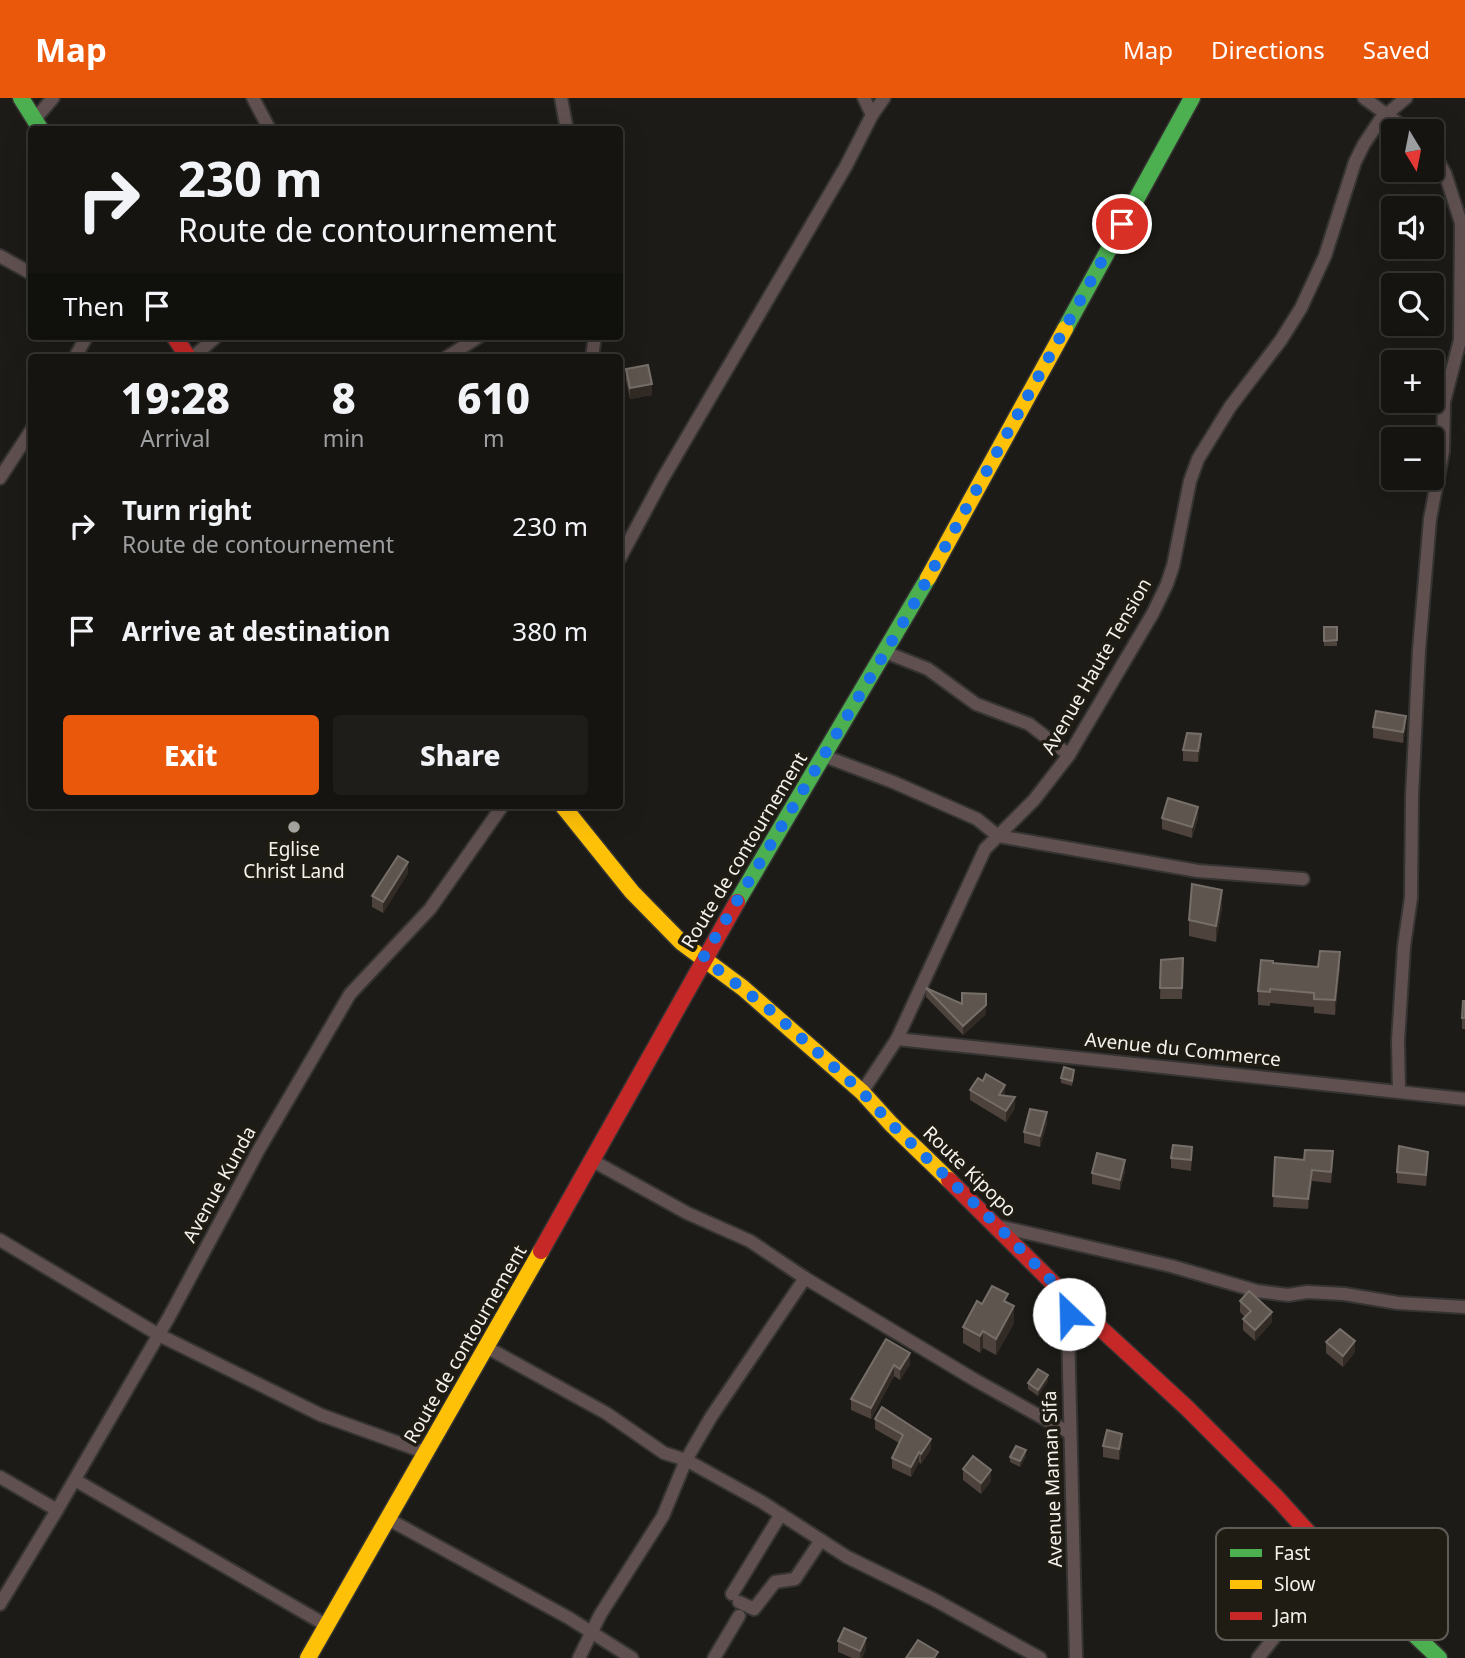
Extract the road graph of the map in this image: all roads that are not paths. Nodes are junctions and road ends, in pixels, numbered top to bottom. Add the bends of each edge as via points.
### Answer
1 (21, 98) edge
2 (52, 98) edge
3 (253, 98) edge
4 (561, 98) edge
5 (864, 98) edge
6 (884, 98) edge
7 (1192, 98) edge
8 (1364, 98) edge
9 (1406, 98) edge
10 (872, 114) junction
11 (1387, 114) junction
12 (1393, 119) edge
13 (38, 124) edge
14 (268, 126) edge
15 (566, 126) edge
16 (1444, 171) edge
17 (0, 256) edge
18 (28, 272) edge
19 (177, 340) edge
20 (212, 340) edge
21 (474, 340) edge
22 (188, 354) edge
23 (194, 354) edge
24 (452, 354) edge
25 (28, 435) edge
26 (0, 478) edge
27 (623, 553) edge
28 (884, 652) junction
29 (1069, 755) junction
30 (824, 756) junction
31 (500, 809) edge
32 (565, 809) edge
33 (998, 835) junction
34 (1303, 879) dead end
35 (703, 958) junction
36 (897, 1039) junction
37 (862, 1092) junction
38 (1399, 1092) junction
39 (1465, 1099) edge
40 (593, 1161) junction
41 (998, 1226) junction
42 (0, 1240) edge
43 (805, 1278) junction
44 (1070, 1300) junction
45 (1465, 1307) edge
46 (159, 1335) junction
47 (486, 1347) junction
48 (1070, 1433) junction
49 (427, 1453) junction
50 (686, 1460) junction
51 (0, 1477) edge
52 (75, 1480) junction
53 (57, 1510) junction
54 (781, 1514) junction
55 (388, 1519) junction
56 (1305, 1528) edge
57 (821, 1540) junction
58 (0, 1604) edge
59 (739, 1616) dead end
60 (326, 1625) junction
61 (593, 1632) junction
62 (1272, 1640) edge
63 (1420, 1640) edge
64 (307, 1658) edge
65 (579, 1658) edge
66 (632, 1658) edge
67 (714, 1658) edge
68 (1040, 1658) edge
69 (1076, 1658) edge
70 (1258, 1658) edge
71 (1439, 1658) edge

1 - 13 street
2 - 13 street
3 - 14 street
4 - 15 street
5 - 10 street
6 - 10 street
7 - 28 street, Route de contournement
8 - 11 street
9 - 11 street, Avenue Haute Tension
10 - 27 street
11 - 12 street
11 - 29 street, Avenue Haute Tension via 1355,162 1329,244 1301,308 1245,385 1193,469 1162,597
16 - 38 street via 1461,223 1460,340 1444,401 1443,451 1430,519 1419,650
17 - 18 street
19 - 22 street
20 - 23 street
21 - 24 street
25 - 26 street
28 - 29 street via 928,669 976,704 1029,724
28 - 30 street, Route de contournement
29 - 33 street, Avenue Haute Tension via 1034,800
30 - 33 street via 977,819
30 - 35 street, Route de contournement
31 - 46 street, Avenue Kunda via 430,909 350,994 258,1151
32 - 35 street, Route Kipopo via 632,892
33 - 34 street via 1198,871
33 - 36 street, Avenue Haute Tension via 981,856
35 - 37 street, Route Kipopo
35 - 40 street, Route de contournement
36 - 37 street, Avenue Haute Tension
36 - 38 street, Avenue du Commerce
37 - 41 street, Route Kipopo
38 - 39 street, Avenue du Commerce
40 - 43 street via 687,1213 750,1241
40 - 47 street, Route de contournement
41 - 44 street, Route Kipopo
41 - 45 street via 1257,1291 1344,1294
42 - 46 street
43 - 48 street
43 - 50 street
44 - 48 street, Avenue Maman Sifa
44 - 56 street, Route Kipopo via 1187,1408
46 - 49 street via 321,1415
46 - 52 street, Avenue Kunda
47 - 49 street, Route de contournement
47 - 50 street via 606,1413 664,1453
48 - 69 street, Avenue Maman Sifa
49 - 55 street, Route de contournement
50 - 54 street
50 - 61 street via 663,1517
51 - 53 street
52 - 53 street, Avenue Kunda
52 - 60 street
53 - 58 street, Avenue Kunda
54 - 57 street
54 - 57 street via 735,1598 754,1609 775,1583 795,1579
55 - 60 street, Route de contournement
55 - 61 street
57 - 68 street
59 - 67 street
60 - 64 street, Route de contournement
61 - 65 street
61 - 66 street
62 - 70 street
63 - 71 street, Route Kipopo

